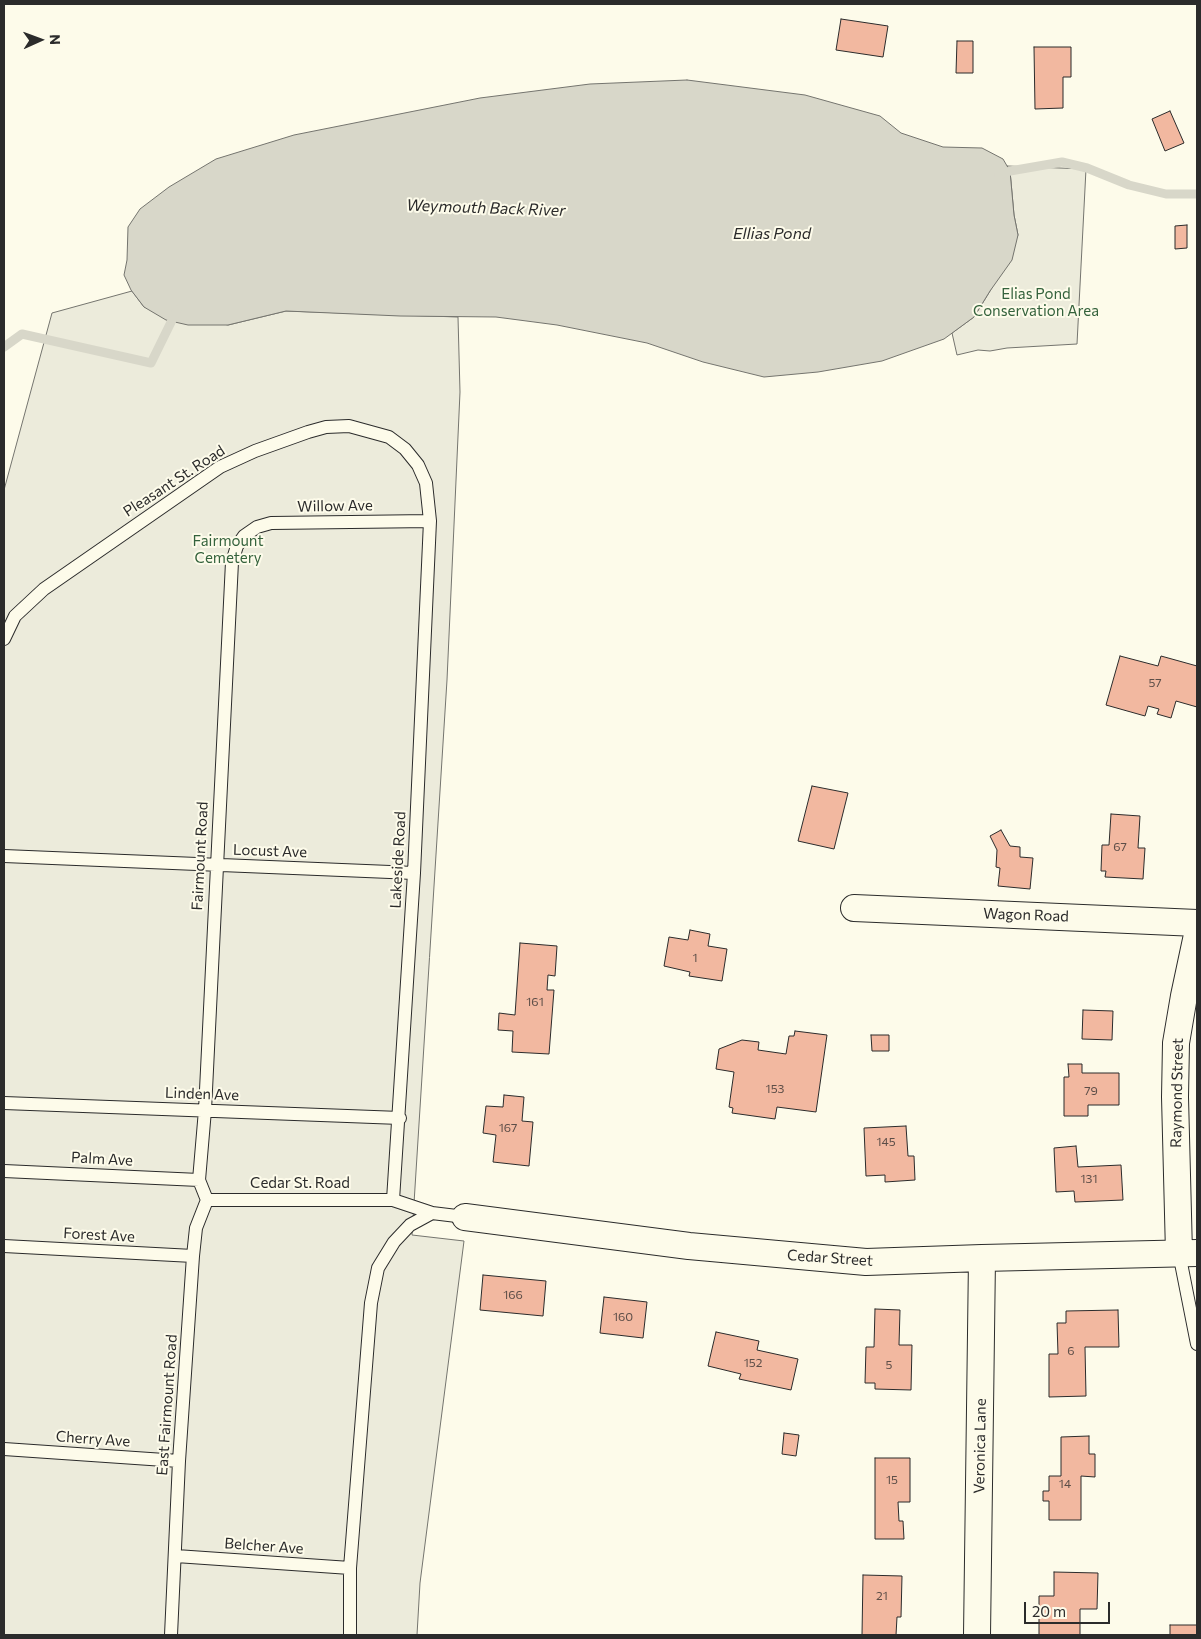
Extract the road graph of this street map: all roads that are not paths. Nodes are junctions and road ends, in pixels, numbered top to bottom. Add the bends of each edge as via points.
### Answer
1 (430, 521) junction
2 (244, 536) joint
3 (4, 639) edge
4 (4, 856) edge
5 (216, 866) junction
6 (414, 873) junction
7 (854, 908) dead end
8 (1197, 923) edge
9 (1197, 934) edge
10 (4, 1103) edge
11 (205, 1110) junction
12 (400, 1118) junction
13 (4, 1171) edge
14 (199, 1180) junction
15 (207, 1200) junction
16 (394, 1200) junction
17 (432, 1213) junction
18 (464, 1217) joint
19 (4, 1246) edge
20 (1188, 1253) edge
21 (193, 1256) junction
22 (982, 1258) junction
23 (1197, 1344) edge
24 (4, 1449) edge
25 (179, 1461) junction
26 (176, 1556) junction
27 (350, 1568) junction
28 (171, 1635) edge
29 (350, 1635) edge
30 (977, 1635) edge

1 - 2 lane, Willow Ave via 270,523
1 - 3 lane, Pleasant St. Road via 426,483 418,465 405,449 388,436 349,426 326,427 256,450 220,467 44,589 15,616
1 - 6 lane, Lakeside Road
2 - 5 lane, Fairmount Road via 232,562
4 - 5 lane, Locust Ave
5 - 6 lane, Locust Ave
5 - 11 lane, Fairmount Road
6 - 12 lane, Lakeside Road
7 - 8 street, Wagon Road
9 - 20 street, Raymond Street via 1176,1043 1174,1097
10 - 11 lane, Linden Ave
11 - 12 lane, Linden Ave
11 - 14 lane, Fairmount Road
12 - 16 lane, Lakeside Road
13 - 14 lane, Palm Ave
14 - 15 lane
15 - 16 lane, Cedar St. Road
15 - 21 lane, East Fairmount Road via 196,1228
16 - 17 lane, Cedar St. Road
17 - 18 lane, Cedar St. Road
17 - 27 lane via 410,1224 378,1268 371,1303
18 - 22 street, Cedar Street via 689,1246 866,1262
19 - 21 lane, Forest Ave
20 - 22 street, Cedar Street
20 - 23 lane
21 - 25 lane, East Fairmount Road
22 - 30 street, Veronica Lane
24 - 25 lane, Cherry Ave
25 - 26 lane, East Fairmount Road
26 - 27 lane, Belcher Ave
26 - 28 lane, East Fairmount Road
27 - 29 lane

